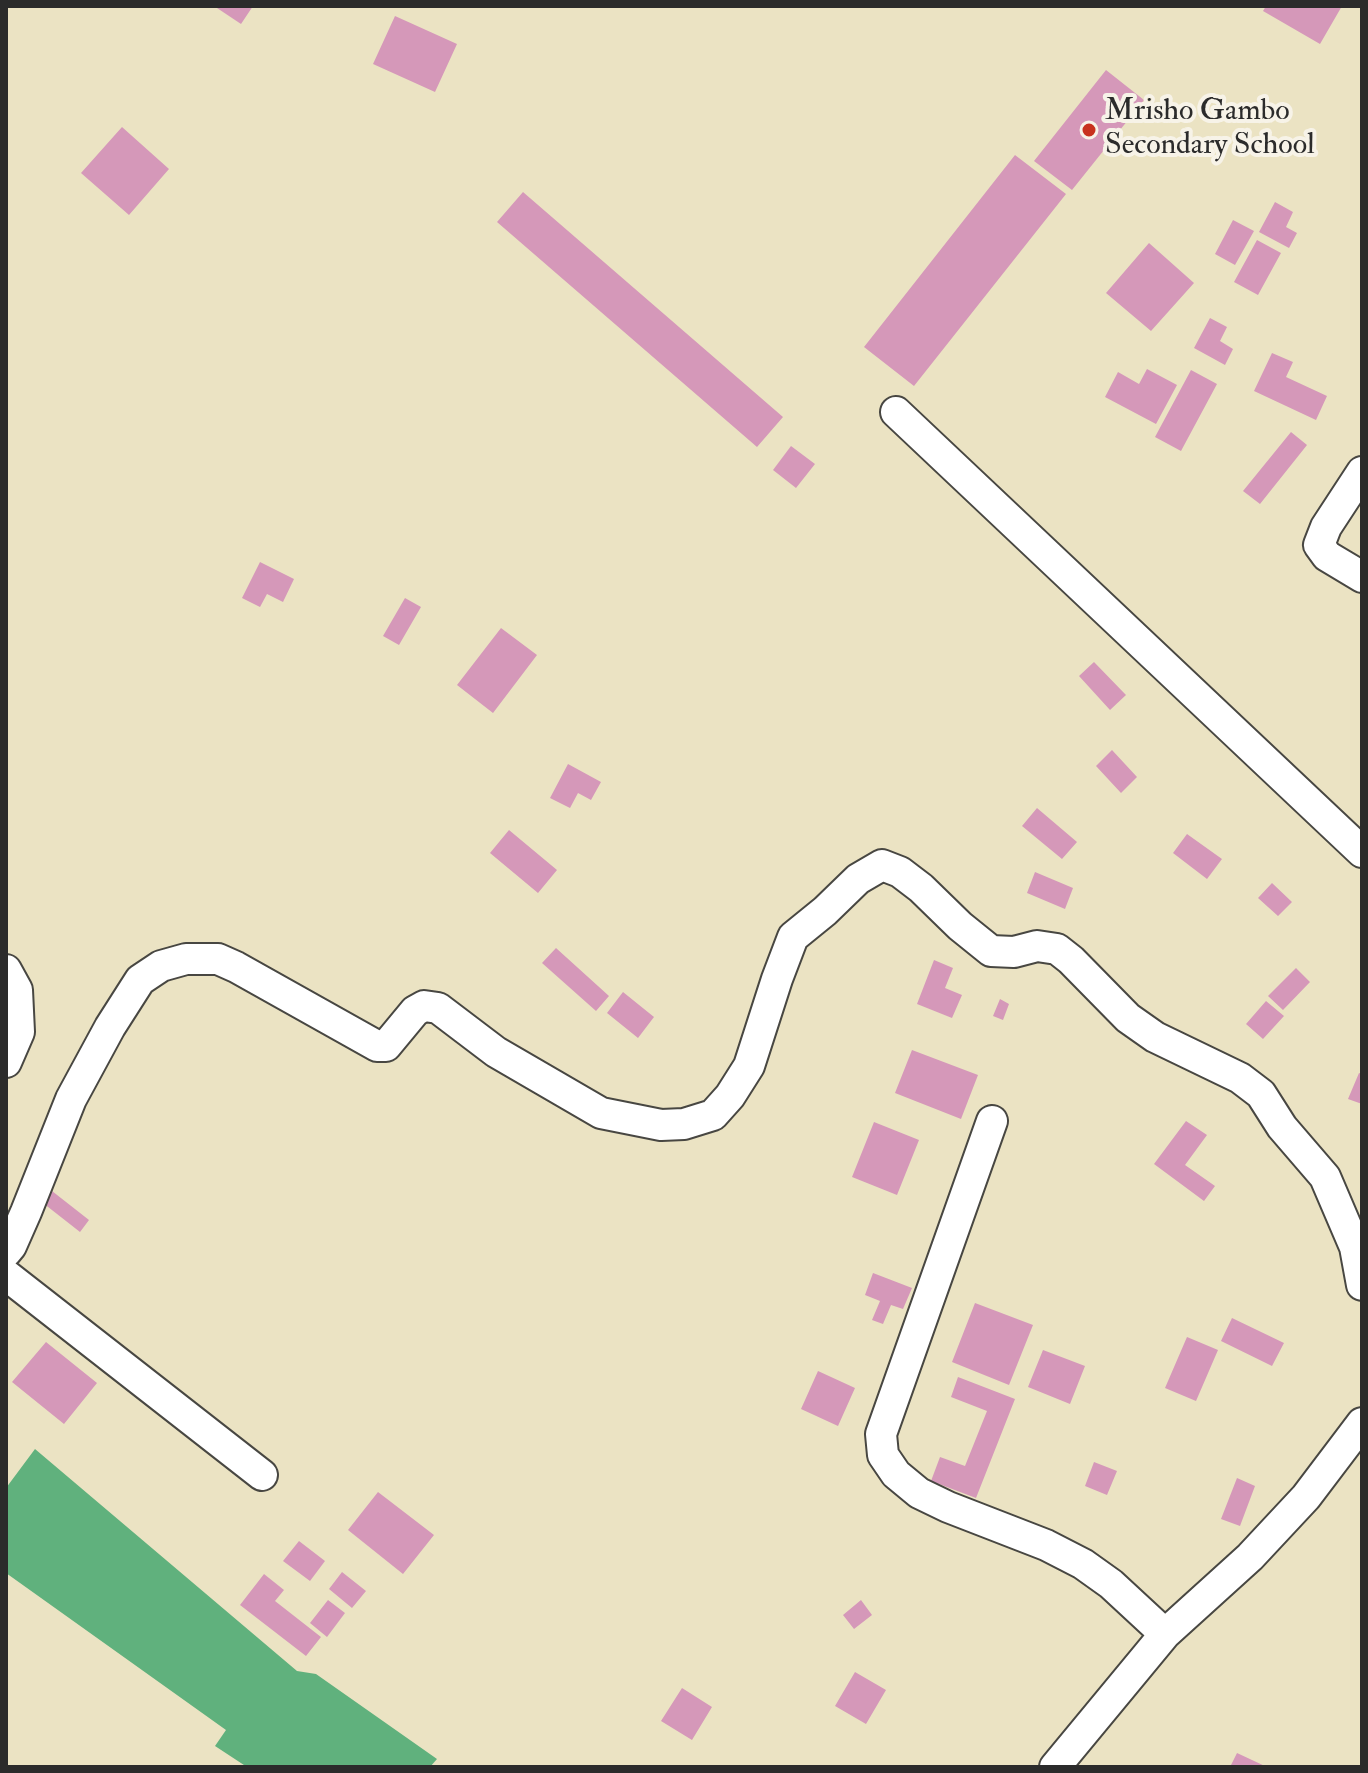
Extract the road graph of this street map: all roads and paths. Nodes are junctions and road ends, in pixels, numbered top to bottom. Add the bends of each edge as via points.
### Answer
1 (896, 412) dead end
2 (1362, 472) edge
3 (1362, 577) edge
4 (1362, 852) edge
5 (6, 970) edge
6 (6, 1062) edge
7 (992, 1121) dead end
8 (6, 1252) edge
9 (6, 1275) edge
10 (1362, 1285) edge
11 (1362, 1423) edge
12 (262, 1475) dead end
13 (1165, 1634) junction
14 (1055, 1767) edge

1 - 4 street
2 - 3 street via 1319,545 1327,556
5 - 6 street via 17,990 19,1032
7 - 13 street via 881,1434 883,1455 919,1493 1083,1564
8 - 10 street via 71,1099 110,1027 140,980 161,966 218,959 377,1046 386,1046 415,1011 438,1008 496,1052 601,1113 661,1125 684,1124 713,1115 749,1066 793,937 858,879 882,865 921,888 991,951 1057,949 1128,1018 1261,1094 1325,1177 1355,1247
9 - 12 street
11 - 13 street via 1297,1507
13 - 14 street

